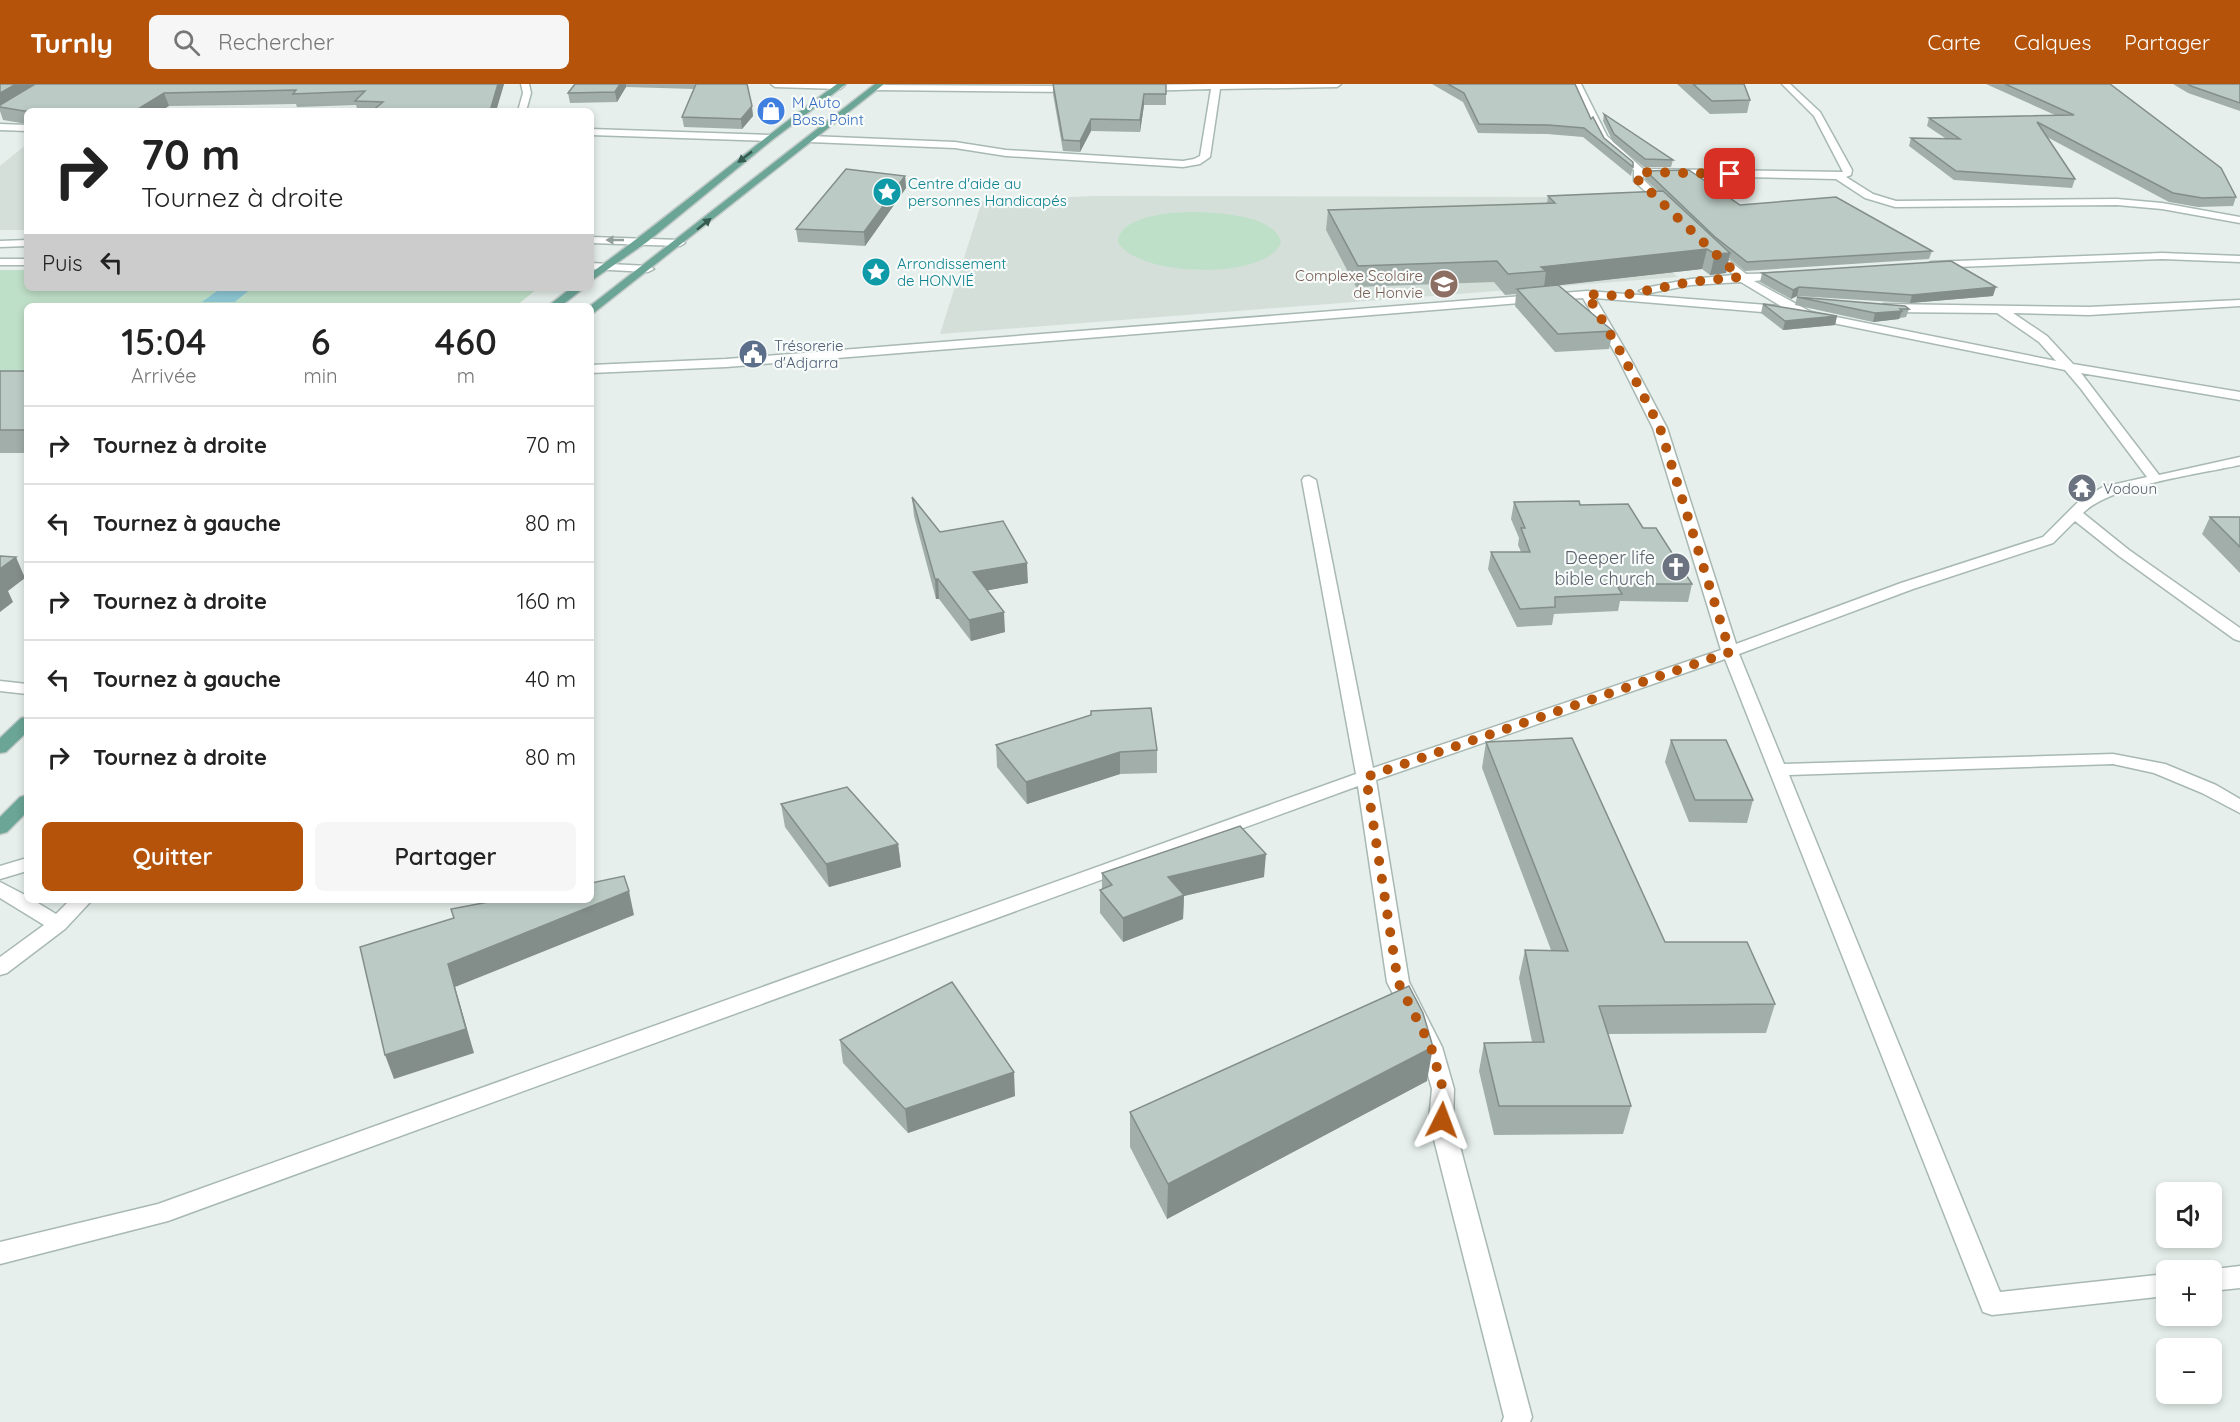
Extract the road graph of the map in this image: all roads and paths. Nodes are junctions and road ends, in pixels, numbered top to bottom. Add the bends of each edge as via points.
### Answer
1 (525, 84) edge
2 (775, 84) edge
3 (1337, 84) edge
4 (1577, 84) edge
5 (1786, 84) edge
6 (841, 85) edge
7 (878, 86) edge
8 (1216, 87) junction
9 (1126, 88) edge
10 (1082, 89) edge
11 (523, 108) edge
12 (0, 127) edge
13 (24, 128) edge
14 (594, 132) edge
15 (770, 138) junction
16 (810, 139) junction
17 (1640, 172) junction
18 (1838, 176) junction
19 (1671, 212) edge
20 (2240, 220) edge
21 (594, 240) edge
22 (643, 240) junction
23 (24, 243) edge
24 (680, 243) junction
25 (0, 244) edge
26 (1706, 245) edge
27 (2240, 260) edge
28 (0, 262) edge
29 (24, 262) edge
30 (594, 266) edge
31 (1924, 266) edge
32 (607, 267) junction
33 (648, 268) junction
34 (1796, 274) edge
35 (594, 276) edge
36 (1740, 277) junction
37 (574, 291) edge
38 (1587, 294) junction
39 (1619, 296) junction
40 (1772, 299) junction
41 (558, 303) edge
42 (1818, 303) edge
43 (2240, 303) edge
44 (1874, 308) edge
45 (594, 310) edge
46 (2000, 310) junction
47 (1806, 313) junction
48 (2068, 367) junction
49 (594, 369) edge
50 (2240, 396) edge
51 (2240, 461) edge
52 (2155, 479) junction
53 (1309, 480) dead end
54 (2076, 514) junction
55 (2240, 636) edge
56 (1730, 652) junction
57 (0, 686) edge
58 (24, 689) edge
59 (24, 725) edge
60 (0, 748) edge
61 (1777, 770) junction
62 (1366, 777) junction
63 (24, 804) edge
64 (2240, 807) edge
65 (0, 828) edge
66 (24, 865) edge
67 (0, 873) edge
68 (0, 889) edge
69 (79, 903) edge
70 (58, 924) junction
71 (0, 968) edge
72 (0, 1253) edge
73 (2240, 1277) edge
74 (2222, 1279) edge
75 (2156, 1286) edge
76 (1516, 1422) edge

1 - 11 street
2 - 6 street
3 - 8 street
4 - 17 street via 1586,95 1591,116 1608,145
5 - 18 street via 1820,116 1847,167 1848,173
6 - 15 main road
7 - 10 street
7 - 16 main road
8 - 9 street
8 - 16 street via 1204,157 1183,164 1006,153 955,145
12 - 13 street
14 - 15 street
15 -> 22 main road
24 -> 16 main road
17 - 18 street
17 - 19 street via 1637,179
18 - 20 street via 1869,196 1895,204 2117,202
22 -> 21 street
22 - 24 street
22 - 32 main road
23 - 25 street
24 - 33 main road
26 - 36 street
27 - 31 street via 2162,256
28 - 29 street
30 - 32 street
32 - 33 street
32 - 35 main road
33 - 45 main road
34 - 36 street
36 - 39 street
36 - 40 street
37 - 41 main road
38 - 39 street
38 - 49 street via 726,363
38 - 56 street via 1660,428
39 - 47 street
40 - 42 street
40 - 47 street
43 - 46 street via 2089,311
44 - 46 street
46 - 48 street via 2043,339
47 - 48 street
48 - 50 street
48 - 52 street
51 - 52 street
52 - 54 street via 2108,490
53 - 62 street
54 - 55 street
54 - 56 street via 2048,540 1907,586
56 - 61 street
56 - 62 street
57 - 58 street
59 - 60 main road
61 - 64 street via 2113,759 2159,768 2210,789
61 - 75 street via 1992,1304
62 - 72 street via 159,1214
62 - 76 street via 1398,982 1431,1047 1443,1089 1442,1120 1518,1417
63 - 65 main road
66 - 67 street
68 - 70 street
69 - 70 street
70 - 71 street
73 - 74 street

